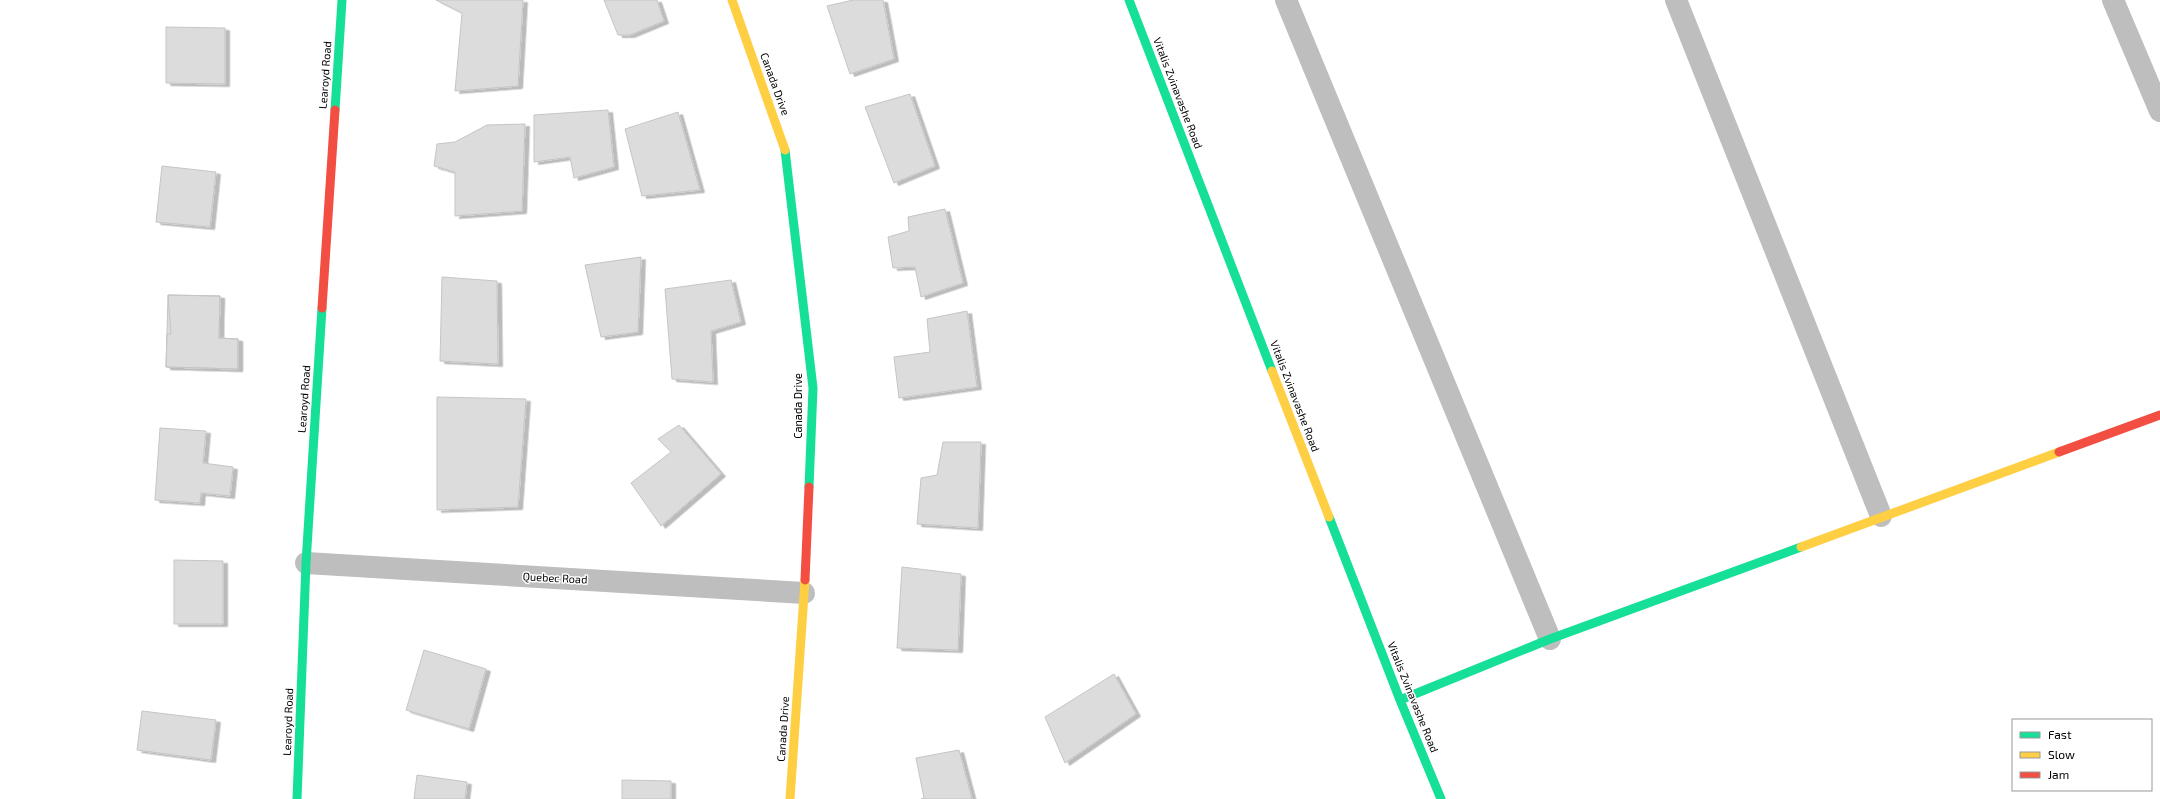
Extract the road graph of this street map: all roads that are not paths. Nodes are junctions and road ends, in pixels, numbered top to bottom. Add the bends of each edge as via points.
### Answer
1 (342, 0) edge
2 (732, 0) edge
3 (1129, 0) edge
4 (1286, 0) edge
5 (1676, 0) edge
6 (2113, 0) edge
7 (2160, 111) edge
8 (2160, 415) edge
9 (1881, 516) junction
10 (306, 563) junction
11 (804, 593) junction
12 (1550, 639) junction
13 (1400, 700) junction
14 (297, 799) edge
15 (790, 799) edge
16 (1441, 799) edge

1 - 10 street, Learoyd Road
2 - 11 street, Canada Drive via 785,148 813,388
3 - 13 street, Vitalis Zvinavashe Road
4 - 12 street
5 - 9 street
6 - 7 street
8 - 9 street
9 - 12 street
10 - 11 street, Quebec Road
10 - 14 street, Learoyd Road
11 - 15 street, Canada Drive
12 - 13 street
13 - 16 street, Vitalis Zvinavashe Road

